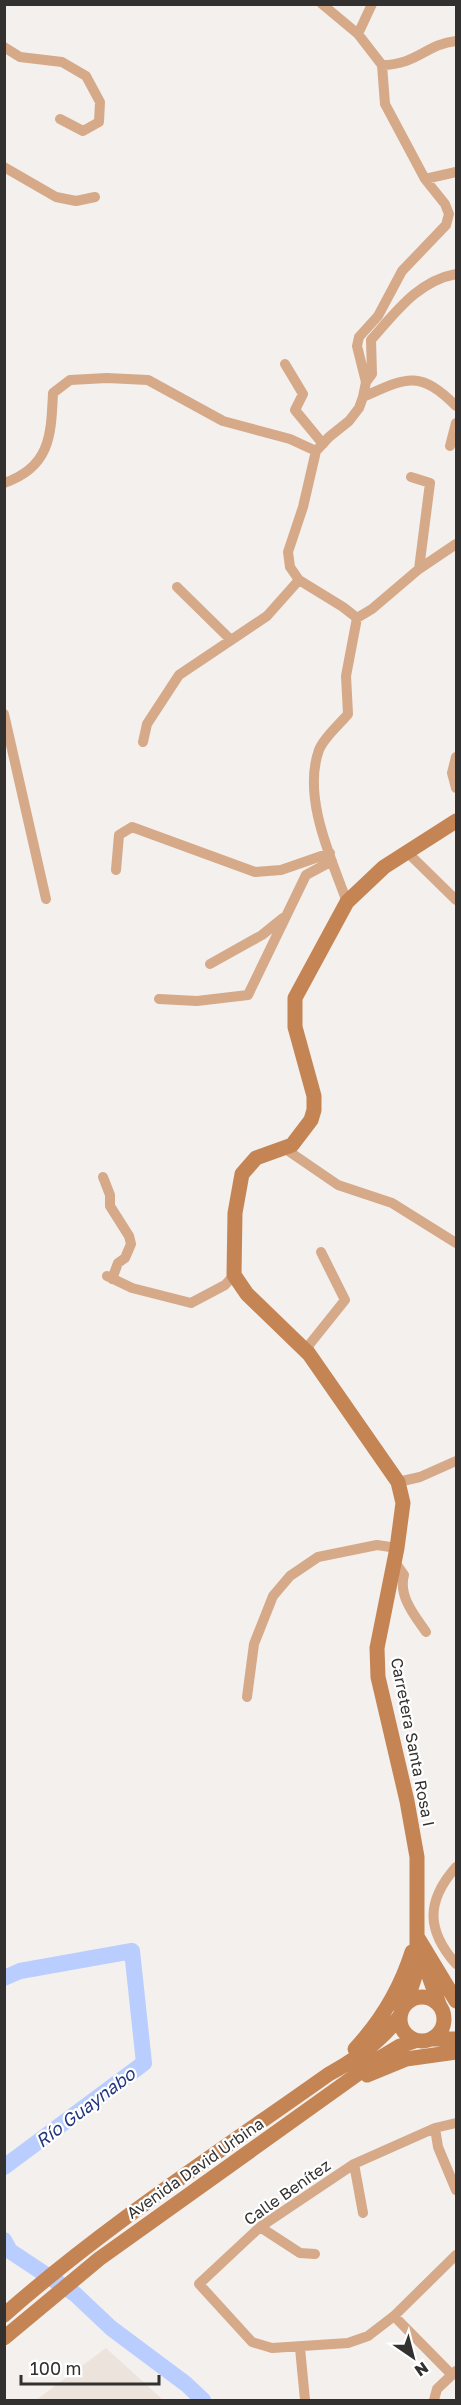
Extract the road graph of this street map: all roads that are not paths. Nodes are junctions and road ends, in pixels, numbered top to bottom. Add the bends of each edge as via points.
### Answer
1 (322, 4) edge
2 (372, 4) edge
3 (357, 34) junction
4 (456, 41) edge
5 (4, 47) edge
6 (382, 65) junction
7 (60, 119) dead end
8 (4, 167) edge
9 (456, 172) edge
10 (425, 179) junction
11 (95, 196) dead end
12 (456, 274) edge
13 (285, 364) dead end
14 (366, 382) junction
15 (363, 397) junction
16 (456, 406) edge
17 (456, 423) edge
18 (450, 446) dead end
19 (320, 448) junction
20 (411, 477) dead end
21 (4, 483) edge
22 (456, 544) edge
23 (419, 569) junction
24 (299, 580) junction
25 (177, 587) dead end
26 (357, 618) junction
27 (231, 640) junction
28 (4, 714) edge
29 (143, 742) dead end
30 (456, 757) edge
31 (456, 788) edge
32 (456, 821) edge
33 (408, 852) junction
34 (331, 857) junction
35 (116, 870) dead end
36 (46, 898) dead end
37 (456, 900) edge
38 (347, 902) junction
39 (289, 911) junction
40 (210, 964) dead end
41 (159, 999) dead end
42 (285, 1148) junction
43 (103, 1176) dead end
44 (456, 1244) edge
45 (321, 1252) dead end
46 (234, 1275) junction
47 (309, 1354) junction
48 (456, 1461) edge
49 (398, 1482) junction
50 (395, 1555) junction
51 (426, 1632) dead end
52 (247, 1697) dead end
53 (456, 1867) edge
54 (417, 1936) junction
55 (456, 1964) edge
56 (456, 2001) edge
57 (441, 2008) junction
58 (403, 2010) junction
59 (456, 2022) edge
60 (433, 2039) junction
61 (456, 2039) edge
62 (415, 2041) junction
63 (456, 2052) edge
64 (329, 2074) junction
65 (340, 2088) junction
66 (456, 2123) edge
67 (435, 2128) junction
68 (354, 2164) junction
69 (456, 2190) edge
70 (363, 2213) dead end
71 (260, 2227) junction
72 (315, 2254) dead end
73 (456, 2255) edge
74 (9, 2311) edge
75 (394, 2316) junction
76 (4, 2338) edge
77 (300, 2348) junction
78 (454, 2373) edge
79 (305, 2400) edge
80 (434, 2400) edge

1 - 3 street
2 - 3 street
3 - 6 street
4 - 6 street via 440,42 399,65
5 - 7 street via 20,57 62,62 86,76 100,102 99,122 83,131
6 - 10 street via 385,104
8 - 11 street via 56,197 76,201
9 - 10 street
10 - 14 street via 445,204 446,225 402,270 378,316 359,337 357,346
12 - 14 street via 441,277 408,298 371,340 372,374
13 - 19 street via 303,394 295,410
14 - 15 street
15 - 16 street via 402,380 422,381 438,388
15 - 19 street via 349,422
17 - 18 street
19 - 21 street via 223,421 148,380 70,380 53,393 50,436 44,453 20,476
19 - 24 street via 288,552 290,567
20 - 23 street via 430,483
22 - 23 street
23 - 26 street
24 - 26 street
24 - 27 street via 267,616
25 - 27 street
26 - 34 street via 346,676 348,714 320,749 315,770 315,806
27 - 29 street via 179,675 147,724
28 - 36 street
30 - 31 street via 452,773
32 - 33 street
33 - 37 street
33 - 38 street via 384,867
34 - 35 street via 255,872 132,826 119,835
34 - 38 street
34 - 39 street via 306,875
38 - 42 street via 295,998 295,1027 315,1110 307,1127
39 - 40 street via 262,935
39 - 41 street via 248,995 198,1001
42 - 44 street via 338,1185 392,1203
42 - 46 street via 256,1158 242,1174 235,1213
43 - 46 street via 110,1206 131,1244 110,1277 132,1288 191,1303 225,1285
45 - 47 street via 345,1300 309,1344
46 - 47 street, Carretera Santa Rosa I via 247,1294
47 - 49 street, Carretera Santa Rosa I
48 - 49 street
49 - 50 street, Carretera Santa Rosa I via 403,1503
50 - 51 street via 404,1575 402,1589
50 - 52 street via 376,1545 318,1557 290,1576 273,1596 254,1644
50 - 54 street, Carretera Santa Rosa I via 376,1648 378,1677 417,1857
53 - 55 street via 439,1888 434,1924 440,1943
54 - 56 street, Carretera Santa Rosa I
54 - 57 street
54 - 58 street via 417,1970
54 - 64 street via 401,1983 380,2020
57 - 58 street via 423,1997 414,1998
57 - 59 street
57 - 60 street via 445,2021
58 - 62 street via 400,2025
58 - 64 street, Avenida David Urbina via 390,2030 360,2056
60 - 61 street
60 - 62 street
62 - 65 street, Avenida David Urbina via 388,2052
63 - 65 street via 406,2059
64 - 74 street, Avenida David Urbina via 85,2247
65 - 76 street, Avenida David Urbina via 99,2259
66 - 67 street, Calle Benítez
67 - 68 street, Calle Benítez
67 - 69 street via 438,2147
68 - 70 street
68 - 71 street, Calle Benítez
71 - 72 street via 300,2253
71 - 77 street, Calle Benítez via 199,2284 252,2342 272,2348
73 - 75 street
75 - 77 street via 358,2340
75 - 78 street
77 - 79 street
78 - 80 street via 437,2389

